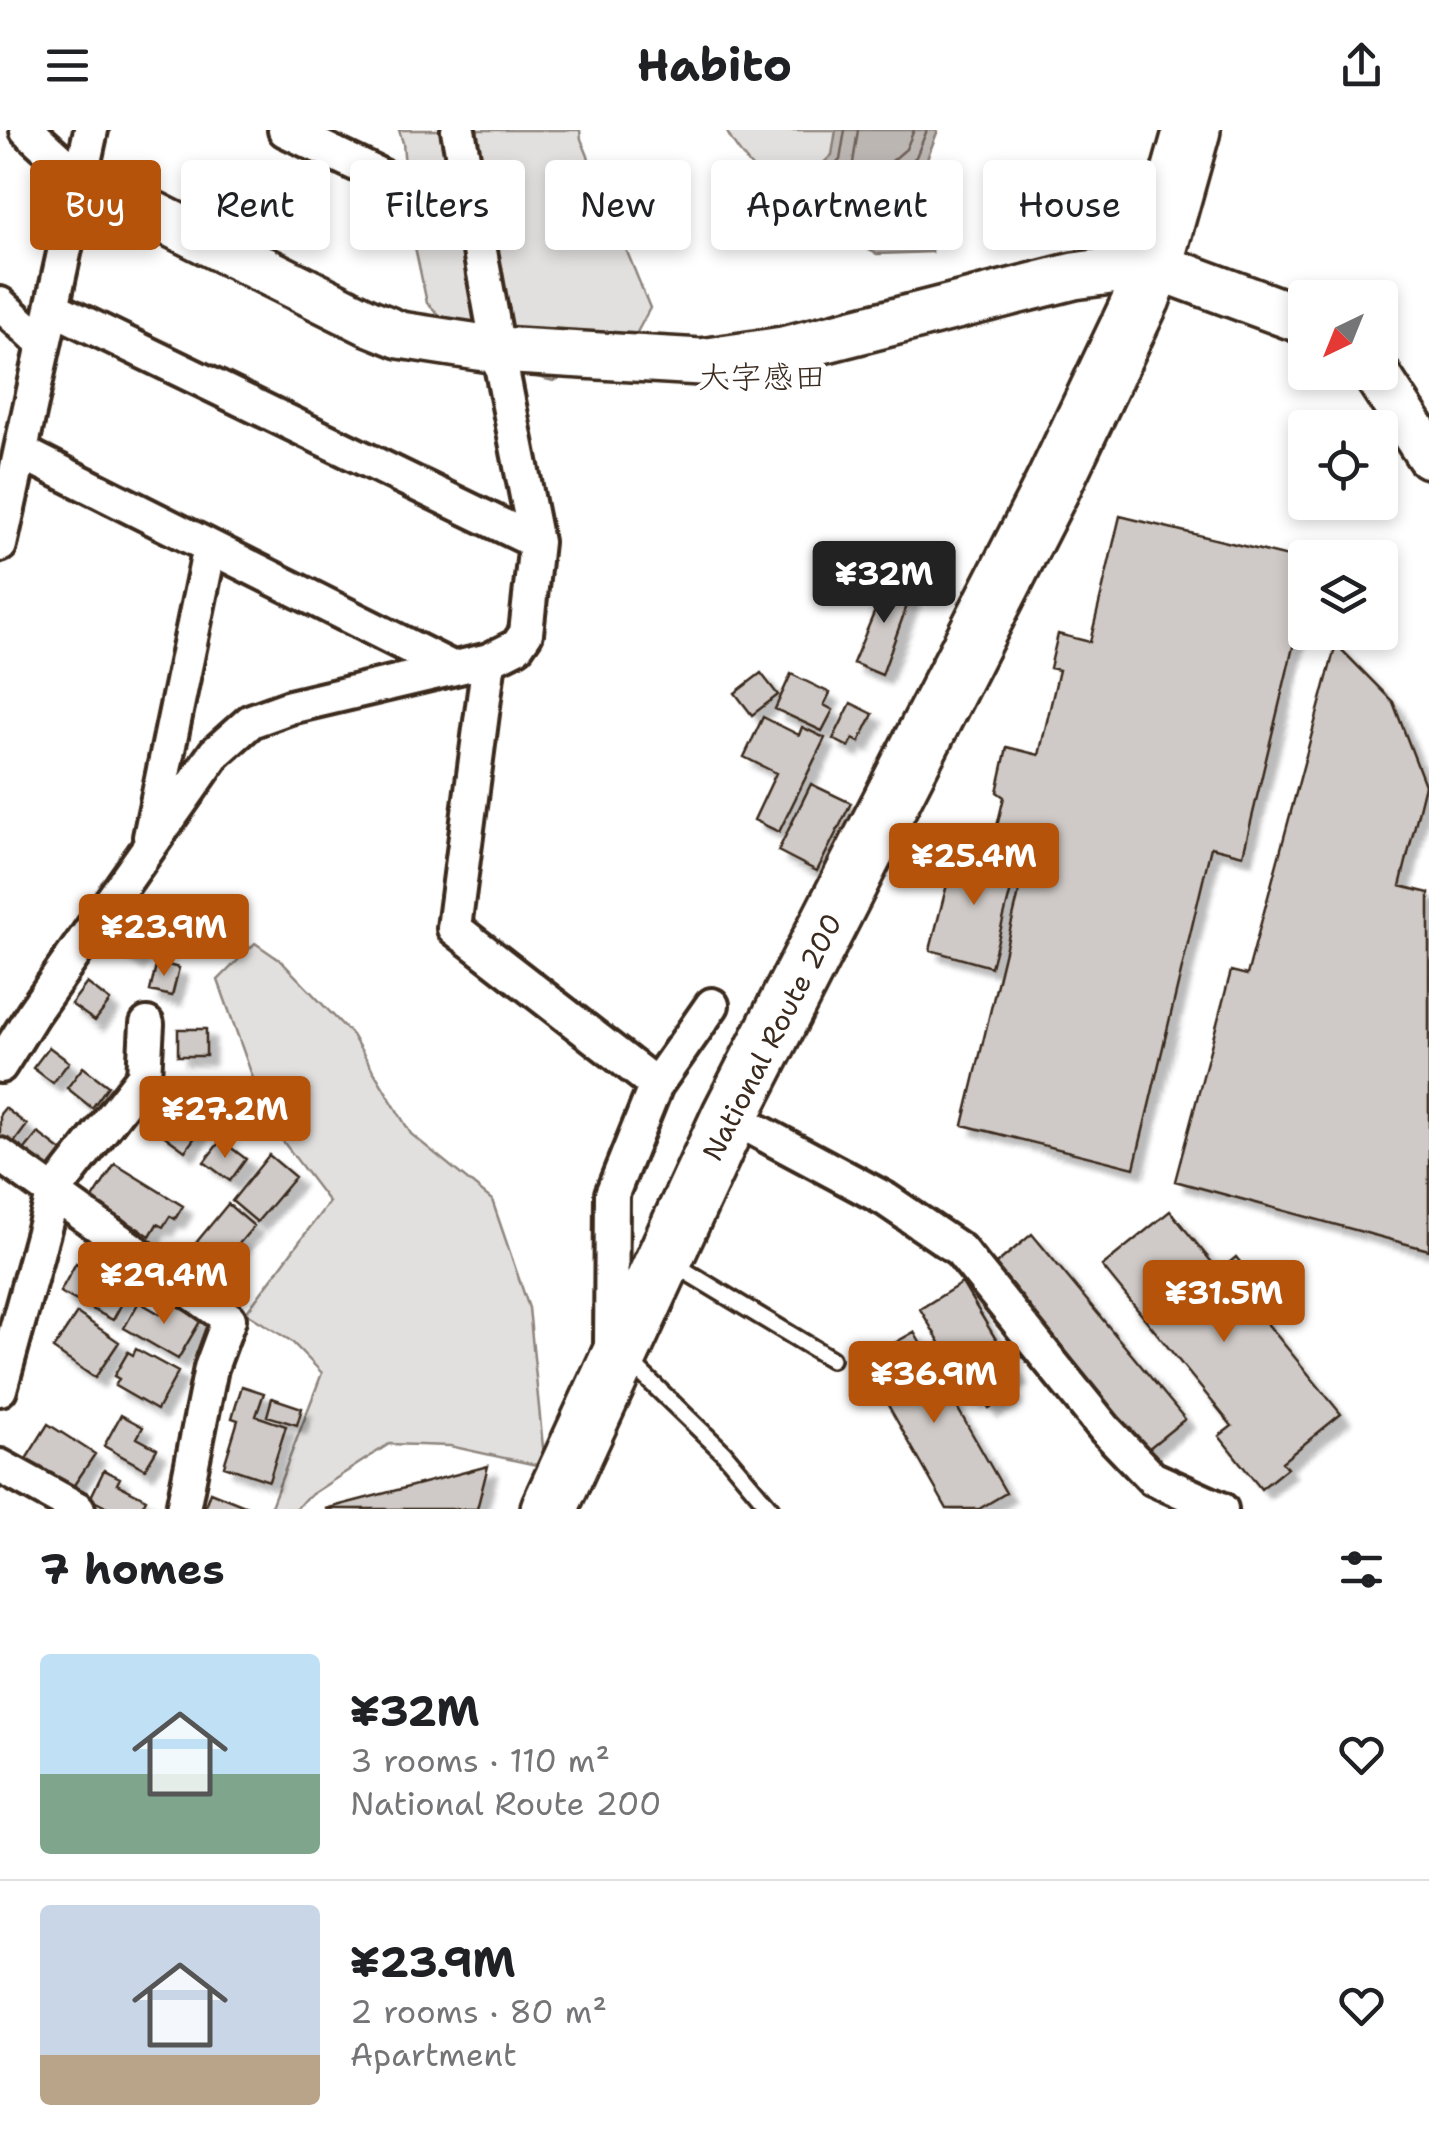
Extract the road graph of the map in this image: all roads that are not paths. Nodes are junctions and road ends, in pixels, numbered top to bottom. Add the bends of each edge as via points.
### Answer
1 (27, 130) edge
2 (92, 130) edge
3 (285, 130) edge
4 (458, 130) edge
5 (1192, 130) edge
6 (60, 160) edge
7 (84, 160) edge
8 (463, 160) edge
9 (350, 161) edge
10 (161, 218) edge
11 (65, 250) edge
12 (480, 250) edge
13 (1154, 265) junction
14 (0, 304) edge
15 (53, 308) junction
16 (1288, 315) edge
17 (44, 344) junction
18 (498, 350) junction
19 (1387, 390) edge
20 (21, 452) junction
21 (1429, 455) edge
22 (6, 491) edge
23 (536, 542) junction
24 (0, 545) edge
25 (210, 547) junction
26 (490, 660) junction
27 (452, 668) junction
28 (147, 851) junction
29 (712, 1005) dead end
30 (148, 1024) dead end
31 (0, 1066) edge
32 (656, 1086) junction
33 (730, 1116) junction
34 (0, 1155) edge
35 (54, 1192) junction
36 (664, 1258) junction
37 (9, 1315) edge
38 (831, 1359) dead end
39 (616, 1363) junction
40 (0, 1389) edge
41 (0, 1466) edge
42 (1157, 1493) edge
43 (78, 1509) edge
44 (183, 1509) edge
45 (549, 1509) edge
46 (771, 1509) edge
47 (1221, 1509) edge

1 - 6 street
2 - 7 street
3 - 9 street
4 - 8 street
5 - 13 highway, National Route 200
10 - 18 street via 384,328
11 - 15 street
12 - 18 street
13 - 16 street
13 - 18 street via 1074,276 783,350 702,362
13 - 33 highway, National Route 200 via 1053,484
14 - 17 street
15 - 17 street
15 - 23 street
17 - 20 street
18 - 23 street
19 - 21 street
20 - 22 street
20 - 25 street
22 - 24 street
23 - 26 street via 526,633
25 - 27 street
25 - 28 street
26 - 27 street
26 - 32 street via 454,928
27 - 28 street via 251,722 215,753
28 - 31 street
29 - 32 street
30 - 35 street via 144,1076
32 - 39 street via 612,1194
33 - 36 highway, National Route 200
33 - 42 street via 885,1199 960,1250
34 - 35 street
35 - 37 street
35 - 44 street via 229,1318 211,1368
36 - 38 lane
36 - 39 highway, National Route 200
37 - 40 street
39 - 45 highway, National Route 200
39 - 46 lane via 724,1453
41 - 43 street
42 - 47 street

